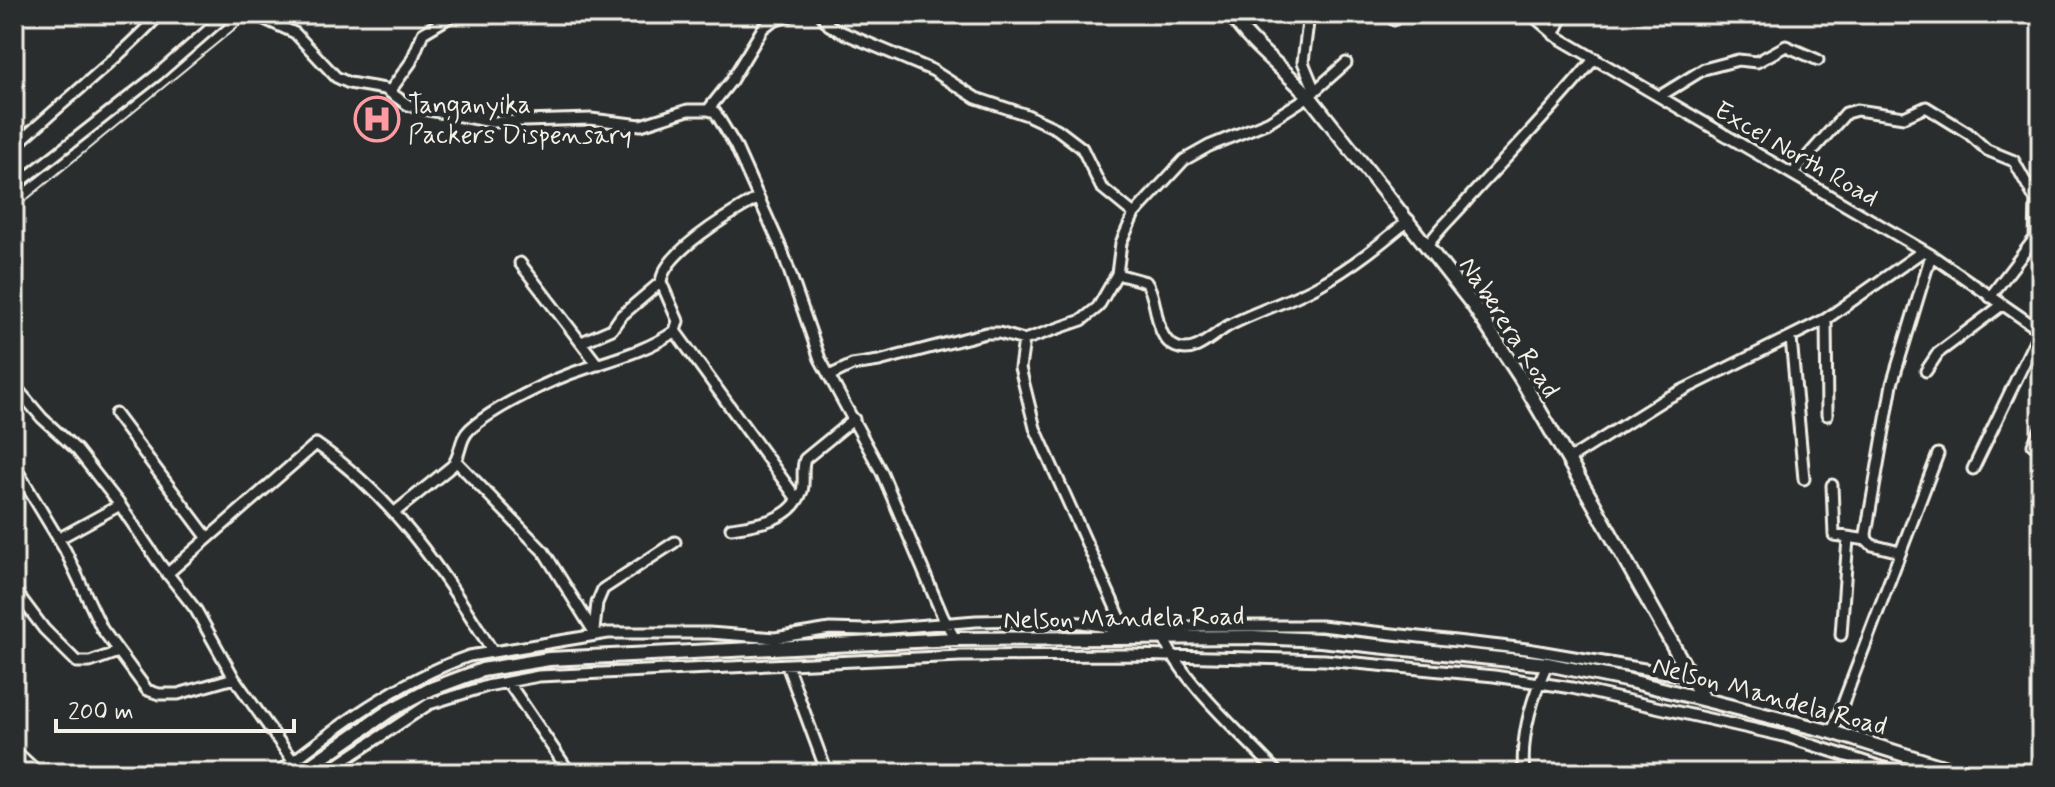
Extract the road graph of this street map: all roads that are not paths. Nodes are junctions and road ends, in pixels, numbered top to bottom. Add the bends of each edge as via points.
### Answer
1 (160, 14) edge
2 (227, 14) edge
3 (253, 14) edge
4 (455, 14) edge
5 (762, 14) edge
6 (795, 14) edge
7 (821, 14) edge
8 (1231, 14) edge
9 (1309, 14) edge
10 (1531, 14) edge
11 (1564, 14) edge
12 (763, 28) junction
13 (1554, 35) junction
14 (1595, 58) junction
15 (1818, 60) dead end
16 (1346, 63) dead end
17 (390, 91) junction
18 (1312, 94) junction
19 (1660, 96) junction
20 (708, 110) junction
21 (14, 147) edge
22 (1792, 174) junction
23 (14, 187) edge
24 (758, 198) junction
25 (1134, 214) junction
26 (1409, 220) junction
27 (1428, 245) junction
28 (1927, 253) junction
29 (520, 263) dead end
30 (1117, 274) junction
31 (661, 282) junction
32 (1990, 297) junction
33 (2002, 305) junction
34 (1826, 319) junction
35 (2040, 330) edge
36 (675, 331) junction
37 (1791, 338) junction
38 (1024, 340) junction
39 (582, 342) junction
40 (598, 365) junction
41 (1926, 371) dead end
42 (829, 376) junction
43 (14, 385) edge
44 (115, 414) dead end
45 (1827, 415) dead end
46 (854, 419) junction
47 (2041, 428) edge
48 (2033, 445) dead end
49 (1938, 454) dead end
50 (1568, 460) junction
51 (456, 461) junction
52 (14, 465) edge
53 (1973, 469) dead end
54 (1804, 479) dead end
55 (1832, 485) dead end
56 (797, 499) junction
57 (120, 505) junction
58 (395, 512) junction
59 (731, 528) dead end
60 (207, 537) junction
61 (1848, 538) junction
62 (58, 539) junction
63 (1867, 540) junction
64 (675, 542) dead end
65 (1900, 552) junction
66 (167, 574) junction
67 (14, 589) edge
68 (946, 623) junction
69 (1126, 631) junction
70 (595, 632) junction
71 (1841, 635) dead end
72 (955, 639) junction
73 (1164, 639) junction
74 (118, 652) junction
75 (493, 652) junction
76 (1172, 656) junction
77 (1547, 664) junction
78 (787, 665) junction
79 (1691, 677) junction
80 (234, 678) junction
81 (508, 682) junction
82 (1539, 682) junction
83 (1703, 699) junction
84 (1832, 732) junction
85 (14, 750) edge
86 (296, 767) edge
87 (1894, 772) edge
88 (39, 773) edge
89 (278, 773) edge
90 (326, 773) edge
91 (570, 773) edge
92 (827, 773) edge
93 (1278, 773) edge
94 (1524, 773) edge
95 (1962, 773) edge

1 - 21 street
2 - 23 street
3 - 17 street via 295,33 341,81
4 - 17 street via 423,33
5 - 12 street
6 - 12 street
7 - 25 street via 839,31 932,70 976,98 1057,129 1082,148 1105,191
8 - 18 main road, Naberera Road via 1256,46
9 - 18 street via 1303,62
10 - 13 street, Excel North Road
11 - 13 street
12 - 20 street
13 - 14 street, Excel North Road
14 - 19 street, Excel North Road
14 - 27 street
15 - 19 street via 1786,46 1757,62 1738,60 1704,69
16 - 18 street
17 - 20 street via 411,107 492,122 591,119 641,125 688,110
18 - 25 street via 1268,122 1184,160
18 - 26 main road, Naberera Road
19 - 22 street, Excel North Road
20 - 24 street via 727,129
22 - 28 street, Excel North Road
22 - 32 street via 1839,119 1857,110 1904,117 1926,107 1987,150 2009,158 2036,201 2035,235
24 - 31 street via 682,251
24 - 42 street
25 - 30 street via 1121,243
26 - 27 main road, Naberera Road
26 - 30 street via 1320,285 1186,349 1167,339 1146,282
27 - 50 main road, Naberera Road via 1481,317
28 - 32 street, Excel North Road
28 - 34 street
28 - 63 street via 1892,384
29 - 39 street
30 - 38 street via 1092,314
31 - 36 street via 678,321
31 - 39 street via 611,330
32 - 33 street, Excel North Road
33 - 35 street, Excel North Road
33 - 41 street via 1938,353
34 - 37 street
34 - 45 street
35 - 53 street
36 - 40 street
36 - 56 street
37 - 50 street via 1665,399
37 - 54 street
38 - 42 street via 986,333 852,365
38 - 69 street via 1020,368 1035,428
39 - 40 street
40 - 51 street via 481,420 462,438
42 - 46 street
43 - 57 street via 77,450
44 - 60 street
46 - 56 street via 805,459
46 - 68 street
47 - 48 street
49 - 65 street
50 - 79 main road, Naberera Road
51 - 58 street
51 - 70 street via 544,552
52 - 62 street
55 - 61 street via 1833,532
56 - 59 street via 774,520
57 - 62 street
57 - 66 street
58 - 60 street via 315,444
58 - 75 street
60 - 66 street
61 - 63 street
61 - 71 street
62 - 74 street via 92,612
63 - 65 street
64 - 70 street via 603,589
65 - 84 street
66 - 80 street via 207,625
67 - 74 street via 77,662
68 - 69 street via 1028,620
68 - 70 street via 830,629 775,638
68 - 72 street
69 - 79 street via 1321,626 1527,649
70 - 75 street
72 - 73 main road, Nelson Mandela Road
72 - 86 main road, Nelson Mandela Road via 549,659 482,670 408,700
73 - 76 street
73 - 77 main road, Nelson Mandela Road via 1295,638
74 - 80 street via 143,686 155,693 190,692
75 - 86 street via 448,664 400,686 368,705
76 - 78 street via 947,656
76 - 82 street via 1325,660
76 - 93 street
77 - 82 street
77 - 83 main road, Nelson Mandela Road
78 - 81 street via 564,674
78 - 92 street
79 - 83 main road, Naberera Road
80 - 86 street
81 - 90 street via 429,704
81 - 91 street
82 - 87 street via 1784,736
82 - 94 street via 1522,743
83 - 84 main road, Nelson Mandela Road
84 - 95 main road, Nelson Mandela Road
85 - 88 street
86 - 89 street

